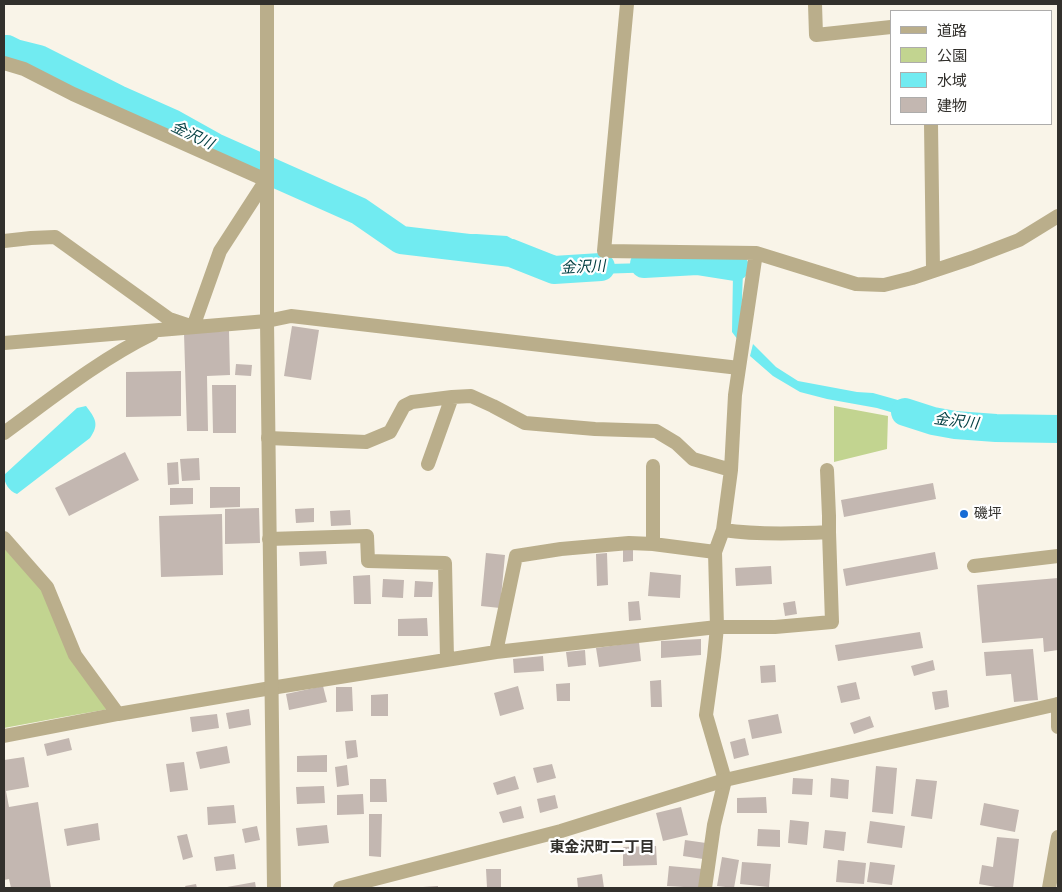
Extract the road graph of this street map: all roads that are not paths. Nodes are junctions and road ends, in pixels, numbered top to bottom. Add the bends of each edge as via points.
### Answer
1 (267, 4) edge
2 (627, 4) edge
3 (815, 4) edge
4 (890, 28) edge
5 (4, 63) edge
6 (931, 125) edge
7 (266, 180) junction
8 (1058, 216) edge
9 (4, 241) edge
10 (756, 253) junction
11 (933, 270) junction
12 (266, 321) junction
13 (193, 327) junction
14 (160, 330) junction
15 (4, 343) edge
16 (739, 368) junction
17 (452, 397) junction
18 (4, 433) edge
19 (268, 438) junction
20 (428, 464) dead end
21 (653, 466) dead end
22 (731, 470) junction
23 (827, 470) dead end
24 (723, 530) junction
25 (829, 532) junction
26 (4, 538) edge
27 (269, 539) junction
28 (653, 544) junction
29 (715, 552) junction
30 (1058, 556) edge
31 (974, 566) dead end
32 (716, 627) junction
33 (496, 652) junction
34 (447, 660) junction
35 (272, 688) junction
36 (1058, 704) edge
37 (118, 714) junction
38 (1058, 727) edge
39 (4, 736) edge
40 (726, 780) junction
41 (1058, 837) edge
42 (274, 888) edge
43 (340, 888) edge
44 (705, 888) edge
45 (1049, 888) edge

1 - 7 street
2 - 10 street via 604,251
3 - 4 street via 816,34
5 - 7 street via 24,69
6 - 11 street
7 - 12 street
7 - 13 street via 220,251
8 - 11 street via 1019,240
9 - 13 street via 54,237 169,319
10 - 11 street via 856,284 884,285
10 - 16 street
12 - 13 street
12 - 16 street via 291,316
12 - 19 street
13 - 14 street
14 - 15 street
14 - 18 street via 95,366
16 - 22 street
17 - 19 street via 404,406 390,432 366,442
17 - 20 street
17 - 22 street via 470,396 525,423 656,431 693,459
19 - 27 street
21 - 28 street
22 - 24 street
23 - 25 street
24 - 25 street via 746,533
24 - 29 street
25 - 32 street via 832,622 775,627
26 - 37 street via 47,587 75,655
27 - 34 street via 367,536 368,561 444,563
27 - 35 street
28 - 29 street
28 - 33 street via 629,543 516,556
29 - 32 street
30 - 31 street
32 - 33 street
32 - 40 street via 706,715
33 - 34 street
34 - 35 street
35 - 37 street
35 - 42 street
36 - 38 street
36 - 40 street
37 - 39 street
40 - 43 street via 561,831
40 - 44 street via 714,825
41 - 45 street

